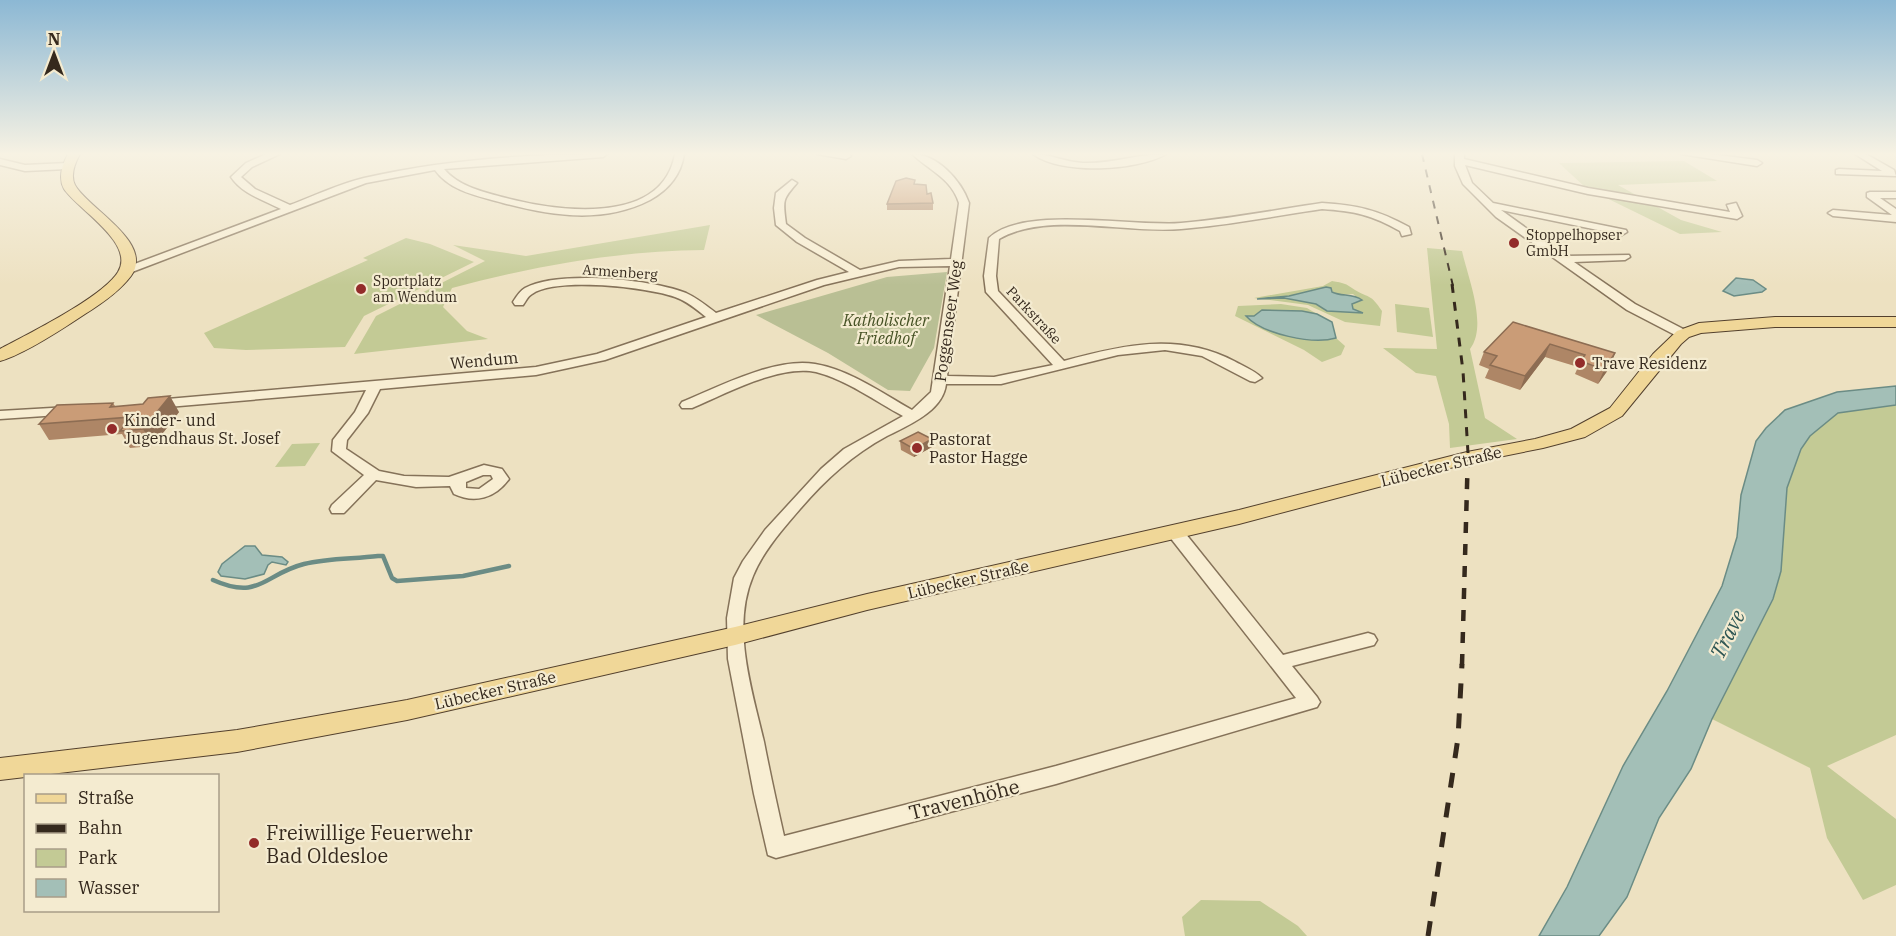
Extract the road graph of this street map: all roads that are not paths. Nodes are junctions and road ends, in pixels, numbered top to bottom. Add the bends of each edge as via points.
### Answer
1 (80, 198) edge
2 (267, 198) edge
3 (317, 198) edge
4 (496, 198) edge
5 (648, 198) edge
6 (780, 198) edge
7 (962, 198) edge
8 (1480, 198) edge
9 (1628, 198) edge
10 (1874, 198) edge
11 (1486, 204) junction
12 (1732, 205) dead end
13 (288, 208) junction
14 (1833, 213) dead end
15 (1896, 214) edge
16 (1896, 219) edge
17 (1622, 232) dead end
18 (1406, 234) dead end
19 (1625, 257) dead end
20 (1561, 259) junction
21 (957, 262) junction
22 (128, 270) junction
23 (858, 273) junction
24 (519, 302) dead end
25 (716, 319) junction
26 (1896, 322) edge
27 (1683, 334) junction
28 (0, 356) edge
29 (1061, 366) junction
30 (1255, 378) dead end
31 (941, 380) junction
32 (375, 386) junction
33 (145, 405) edge
34 (687, 405) dead end
35 (88, 410) edge
36 (0, 415) edge
37 (914, 417) junction
38 (373, 474) junction
39 (460, 480) dead end
40 (338, 509) dead end
41 (1175, 532) junction
42 (735, 636) junction
43 (1368, 640) dead end
44 (1278, 663) junction
45 (0, 769) edge

1 - 22 main road via 117,234 129,263
2 - 13 street
3 - 13 street
4 - 5 street via 532,208 592,213 621,209
6 - 23 street via 781,225
7 - 21 street, Poggenseer Weg
8 - 11 street
9 - 12 street via 1737,216
10 - 15 street
11 - 17 street
11 - 20 street
13 - 22 street
14 - 16 street
18 - 29 street, Parkstraße via 1405,229 1377,214 1329,206 1180,226 1074,221 1006,231 994,238 992,292
19 - 20 street
20 - 27 street via 1630,308
21 - 23 street, Wendum via 899,264
21 - 31 street, Poggenseer Weg
22 - 28 main road via 103,296
23 - 25 street, Wendum via 820,282
24 - 25 street, Armenberg via 528,291 550,285 597,282 678,294
25 - 32 street, Wendum via 600,357 536,371
26 - 27 main road via 1775,322 1699,328
27 - 41 main road, Lübecker Straße via 1616,412 1578,433
29 - 30 street via 1128,350 1166,346 1219,358
29 - 31 street via 1000,381
31 - 37 street, Poggenseer Weg via 938,393
32 - 33 street, Wendum
32 - 38 street via 340,440 339,451
34 - 37 street via 779,370 805,366 834,375
35 - 36 street
37 - 42 street, Poggenseer Weg via 847,454 760,547 743,578
38 - 39 street via 412,481
38 - 40 street
41 - 42 main road, Lübecker Straße
41 - 44 street, Travenhöhe
42 - 44 street, Travenhöhe via 738,672 776,848 1056,776 1310,702
42 - 45 main road, Lübecker Straße via 407,710 244,740
43 - 44 street

